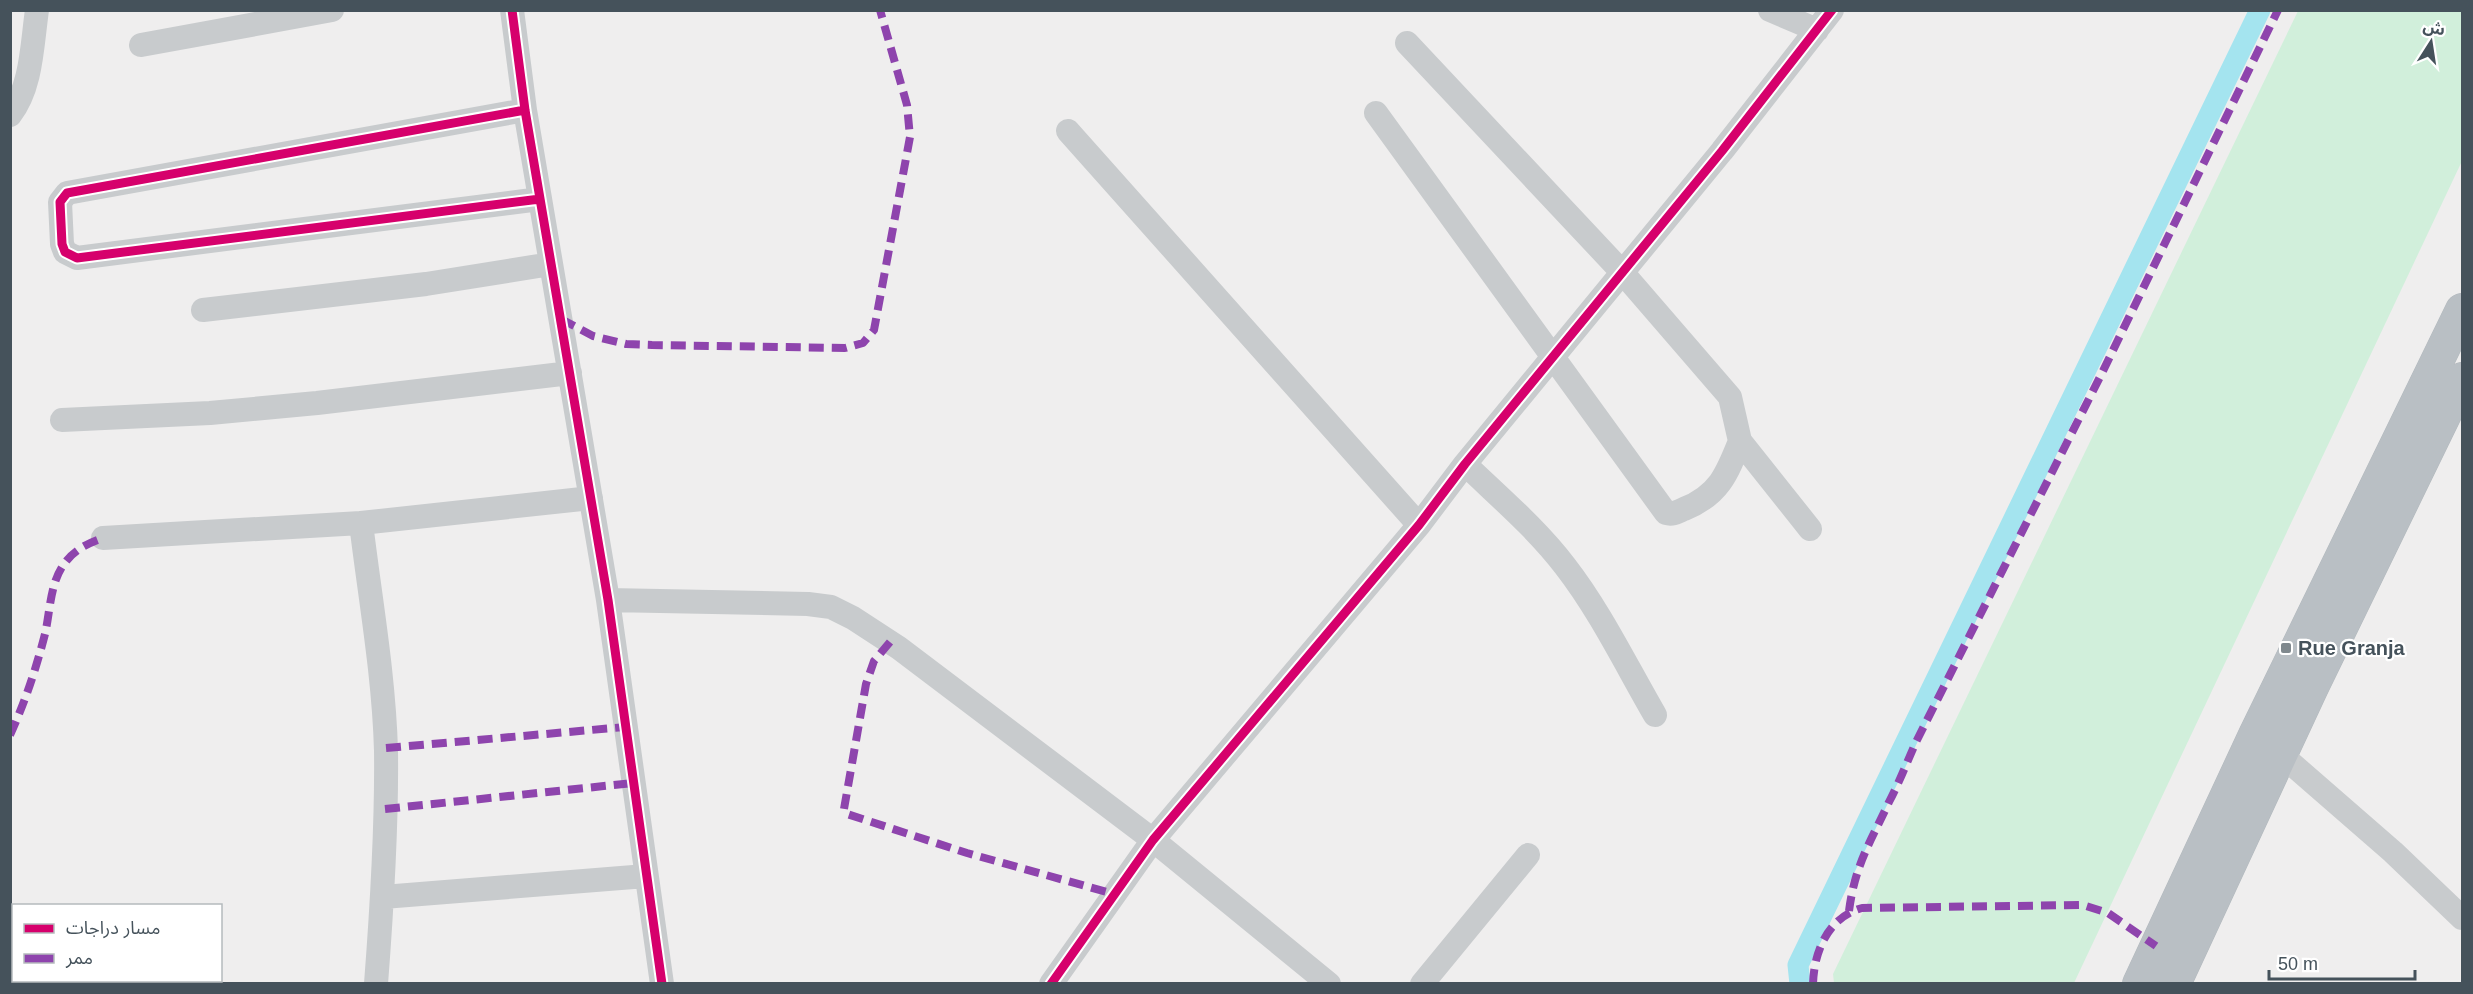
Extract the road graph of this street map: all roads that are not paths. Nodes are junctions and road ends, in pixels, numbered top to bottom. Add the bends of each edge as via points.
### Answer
1 (37, 10) edge
2 (332, 10) edge
3 (513, 10) edge
4 (1770, 10) edge
5 (1832, 10) edge
6 (1818, 30) junction
7 (1407, 43) dead end
8 (141, 45) dead end
9 (525, 110) junction
10 (1376, 113) dead end
11 (10, 115) edge
12 (1068, 131) dead end
13 (540, 199) junction
14 (551, 264) junction
15 (1622, 272) junction
16 (203, 310) dead end
17 (2463, 310) edge
18 (1555, 357) junction
19 (570, 373) junction
20 (2463, 379) edge
21 (62, 420) dead end
22 (1740, 441) junction
23 (1465, 464) junction
24 (591, 498) junction
25 (361, 524) junction
26 (1419, 525) junction
27 (1810, 529) dead end
28 (103, 538) dead end
29 (608, 600) junction
30 (1655, 715) dead end
31 (2255, 735) junction
32 (2281, 754) junction
33 (1153, 840) junction
34 (1528, 855) dead end
35 (646, 876) junction
36 (383, 897) junction
37 (2463, 918) edge
38 (376, 984) edge
39 (662, 984) edge
40 (1051, 984) edge
41 (1329, 984) edge
42 (1422, 984) edge
43 (2139, 984) edge
44 (2174, 984) edge

1 - 11 street via 24,89
2 - 8 street
3 - 9 street
4 - 6 street
5 - 6 street
6 - 15 street
7 - 15 street
9 - 13 street
9 - 13 street via 67,193 60,202 62,244 65,252 78,258
10 - 18 street
12 - 26 street
13 - 14 street
14 - 16 street via 426,284
14 - 19 street
15 - 18 street
15 - 22 street via 1730,397
17 - 31 highway
18 - 22 street via 1666,513 1692,506 1713,492
18 - 23 street
19 - 21 street via 282,406
19 - 24 street
20 - 32 highway
22 - 27 street
23 - 26 street
23 - 30 street via 1565,565
24 - 25 street
24 - 29 street
25 - 28 street
25 - 36 street via 386,748
26 - 33 street
29 - 33 street via 831,607 899,648
29 - 35 street
31 - 32 street
31 - 43 highway
32 - 37 street
32 - 44 highway
33 - 40 street
33 - 41 street
34 - 42 street
35 - 36 street
35 - 39 street
36 - 38 street

